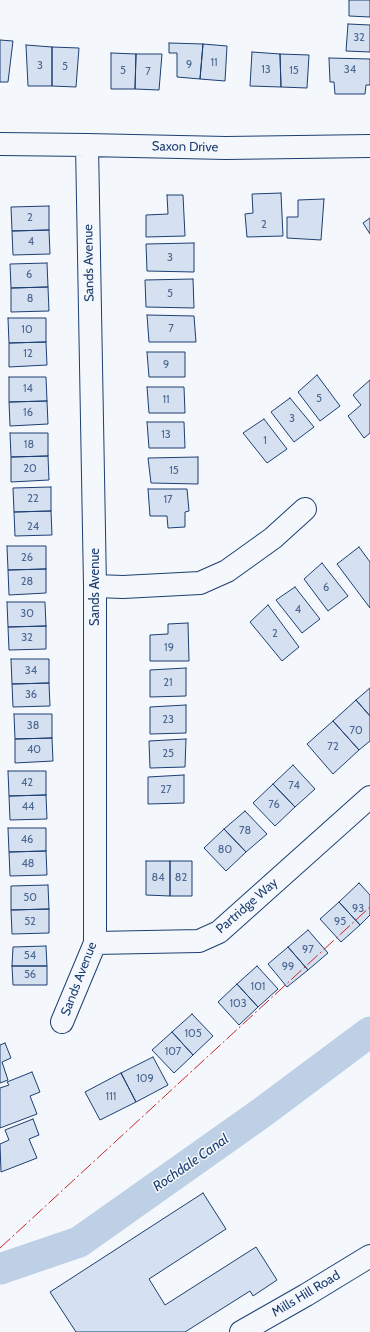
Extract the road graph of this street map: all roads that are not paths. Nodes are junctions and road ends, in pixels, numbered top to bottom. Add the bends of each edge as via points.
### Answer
1 (0, 144) edge
2 (87, 145) junction
3 (370, 146) edge
4 (305, 509) dead end
5 (95, 586) junction
6 (370, 797) edge
7 (95, 943) junction
8 (62, 1022) dead end
9 (370, 1256) edge
10 (241, 1332) edge

1 - 2 street, Saxon Drive
2 - 3 street, Saxon Drive via 226,148
2 - 5 street, Sands Avenue
4 - 5 street via 273,538 227,571 200,583
5 - 7 street, Sands Avenue
6 - 7 street, Partridge Way via 219,932 199,941
7 - 8 street, Sands Avenue
9 - 10 street, Mills Hill Road

